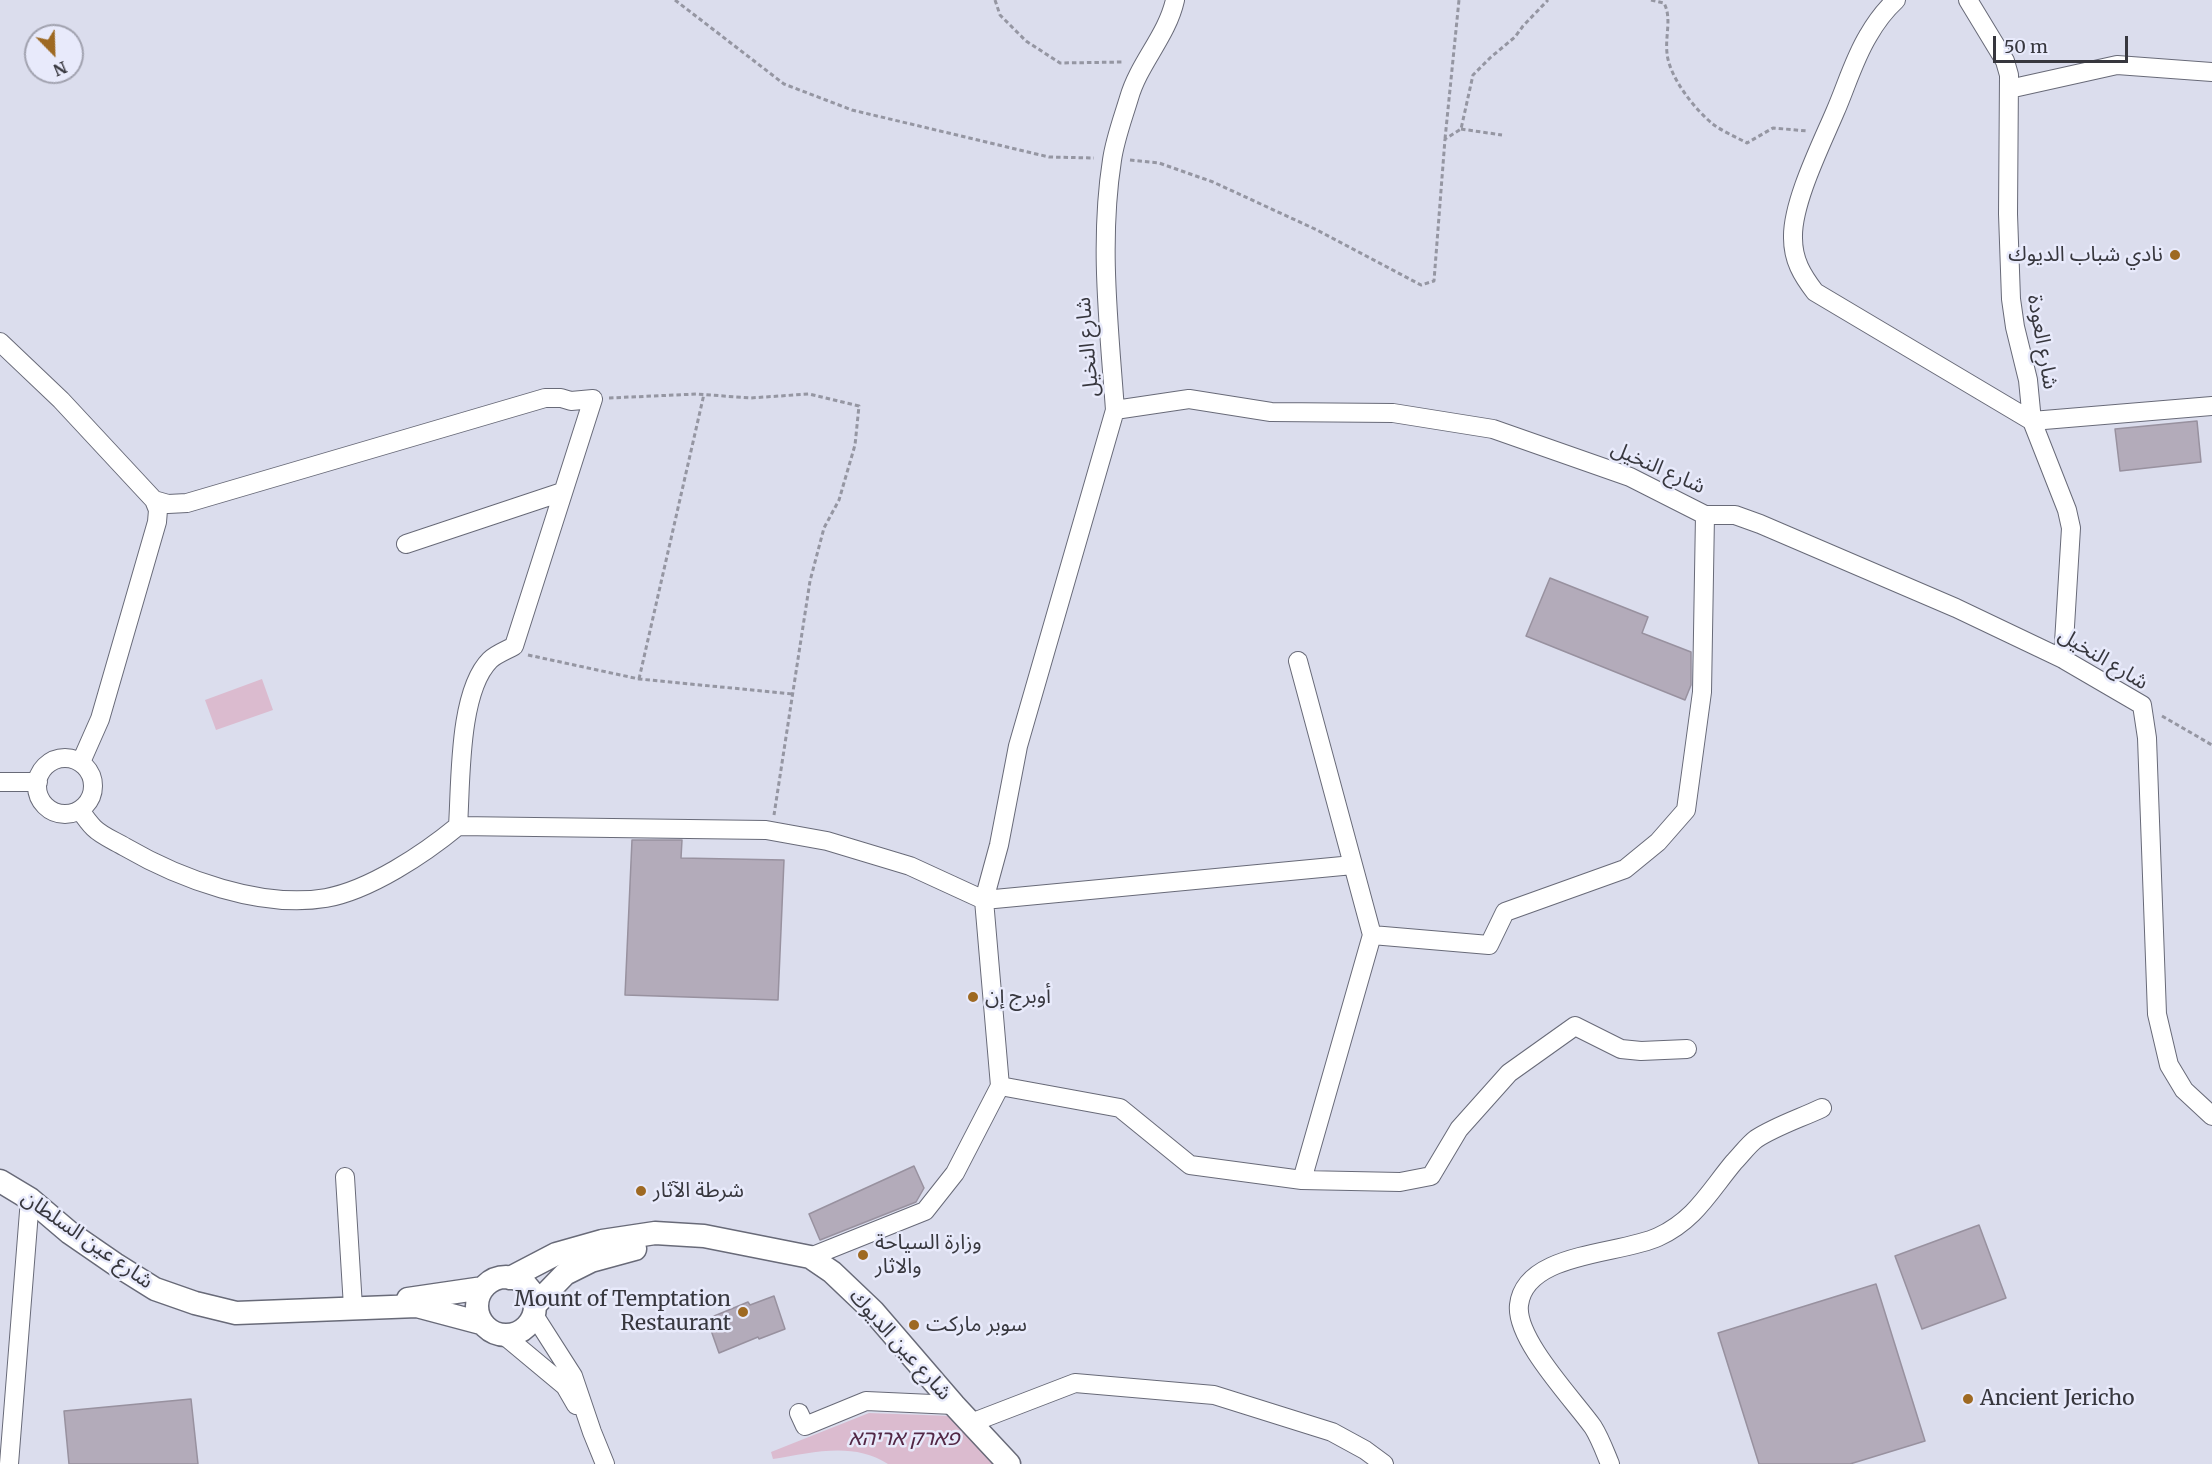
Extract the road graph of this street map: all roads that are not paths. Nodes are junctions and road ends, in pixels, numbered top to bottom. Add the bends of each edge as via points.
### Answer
1 (1175, 0) edge
2 (1896, 0) edge
3 (1968, 0) edge
4 (2212, 72) edge
5 (2009, 89) junction
6 (0, 342) edge
7 (2212, 406) edge
8 (1116, 410) junction
9 (2032, 421) junction
10 (562, 492) junction
11 (154, 500) junction
12 (1706, 515) junction
13 (406, 544) dead end
14 (2063, 659) junction
15 (1298, 661) dead end
16 (81, 762) junction
17 (0, 782) edge
18 (38, 782) junction
19 (80, 810) junction
20 (458, 826) junction
21 (1353, 865) junction
22 (984, 900) junction
23 (1372, 935) junction
24 (1687, 1050) dead end
25 (1000, 1086) junction
26 (1822, 1108) dead end
27 (2212, 1116) edge
28 (345, 1178) dead end
29 (0, 1180) edge
30 (1302, 1180) junction
31 (30, 1199) junction
32 (704, 1236) junction
33 (810, 1257) junction
34 (510, 1278) junction
35 (483, 1287) junction
36 (353, 1307) junction
37 (534, 1310) junction
38 (482, 1323) junction
39 (505, 1336) junction
40 (954, 1405) junction
41 (799, 1413) dead end
42 (971, 1423) junction
43 (592, 1432) junction
44 (9, 1464) edge
45 (605, 1464) edge
46 (1009, 1464) edge
47 (1384, 1464) edge
48 (1610, 1464) edge

1 - 8 street, شارع النخيل via 1166,27 1132,87 1112,158 1105,276
2 - 9 street via 1867,38 1823,138 1793,224 1795,257 1815,292
3 - 5 street, شارع العودة via 2005,61
4 - 5 street via 2117,65
5 - 9 street, شارع العودة via 2011,299 2028,380
6 - 11 street via 61,400
7 - 9 street
8 - 12 street, شارع النخيل via 1189,399 1271,412 1393,413 1493,429 1629,477
8 - 22 street via 1018,746
9 - 14 street, شارع العودة via 2071,528
10 - 11 street via 593,399 545,398 187,503
10 - 13 street
10 - 20 street via 514,646 490,660 467,709
11 - 16 street via 157,522 100,719
12 - 14 street, شارع النخيل via 1735,515 1760,524 1956,608
12 - 23 street via 1702,692 1686,810 1658,842 1625,870 1505,912 1489,945
14 - 27 street, شارع النخيل via 2142,705 2147,738 2157,1014 2169,1065 2184,1090
15 - 21 street
16 - 18 street via 72,758 54,760
16 - 19 street via 92,777 93,786
17 - 18 street
18 - 19 street via 46,806 63,813
19 - 20 street via 95,829 157,865 240,894 297,901 327,898 371,882
20 - 22 street via 771,831 827,842 910,866
21 - 22 street
21 - 23 street
22 - 25 street
23 - 30 street
24 - 30 street via 1621,1049 1575,1026 1509,1073 1459,1129 1431,1176 1400,1182
25 - 30 street via 1120,1108 1190,1165
25 - 33 street via 955,1173 925,1211
26 - 48 street via 1755,1140 1686,1221 1622,1249 1559,1262 1537,1274 1523,1289 1519,1305 1521,1323 1558,1384 1594,1429
28 - 36 street
29 - 31 main road, شارع عين السلطان
31 - 36 main road, شارع عين السلطان via 115,1264 155,1289 195,1304 236,1313
31 - 44 street
32 - 33 main road
32 - 34 main road via 655,1233 602,1241 556,1254
32 - 37 main road via 591,1261 565,1274
33 - 40 main road, شارع عين الديوك via 873,1311
34 - 35 main road via 500,1278
34 - 37 main road via 520,1281 533,1295
35 - 36 main road, شارع عين السلطان
35 - 38 main road via 476,1306
36 - 38 main road, شارع عين السلطان via 417,1306
37 - 39 main road via 522,1330
37 - 43 street via 573,1376
38 - 39 main road
39 - 43 street via 565,1386
40 - 41 street via 866,1401 805,1426
40 - 42 main road, شارع عين الديوك
42 - 46 main road, شارع عين الديوك
42 - 47 street via 1076,1383 1214,1395 1332,1432
43 - 45 street

